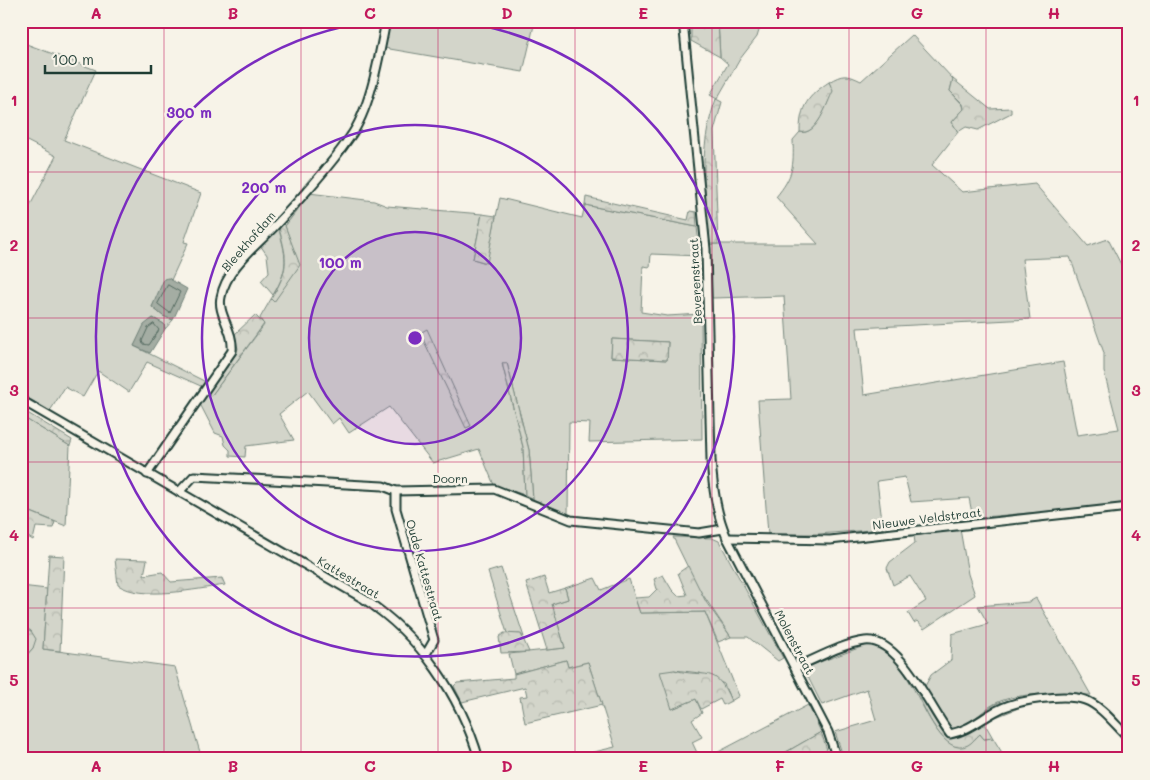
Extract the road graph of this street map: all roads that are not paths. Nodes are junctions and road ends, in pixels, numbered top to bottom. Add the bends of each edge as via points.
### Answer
1 (386, 21) edge
2 (683, 21) edge
3 (21, 400) edge
4 (147, 474) junction
5 (396, 491) junction
6 (180, 492) junction
7 (1129, 507) edge
8 (723, 529) junction
9 (727, 538) junction
10 (426, 654) junction
11 (796, 667) junction
12 (1129, 738) edge
13 (479, 759) edge
14 (837, 759) edge

1 - 4 street, Bleekhofdam via 366,103 352,135 224,287 220,306 233,338 232,351
2 - 8 street, Beverenstraat via 706,249 712,486
3 - 4 street
4 - 6 street, Kattestraat
5 - 6 street, Doorn via 383,486 194,476
5 - 8 street, Doorn via 494,490 571,520 699,533
5 - 10 street, Oude Kattestraat via 396,509 434,640
6 - 10 street, Kattestraat via 370,603 391,618
7 - 9 street, Nieuwe Veldstraat via 830,540
8 - 9 street, Beverenstraat
9 - 11 street, Molenstraat
10 - 13 street, Kattestraat via 449,688
11 - 12 street via 867,641 885,645 899,657 950,734 1022,701 1075,698 1086,700 1098,708
11 - 14 street, Molenstraat via 828,732

